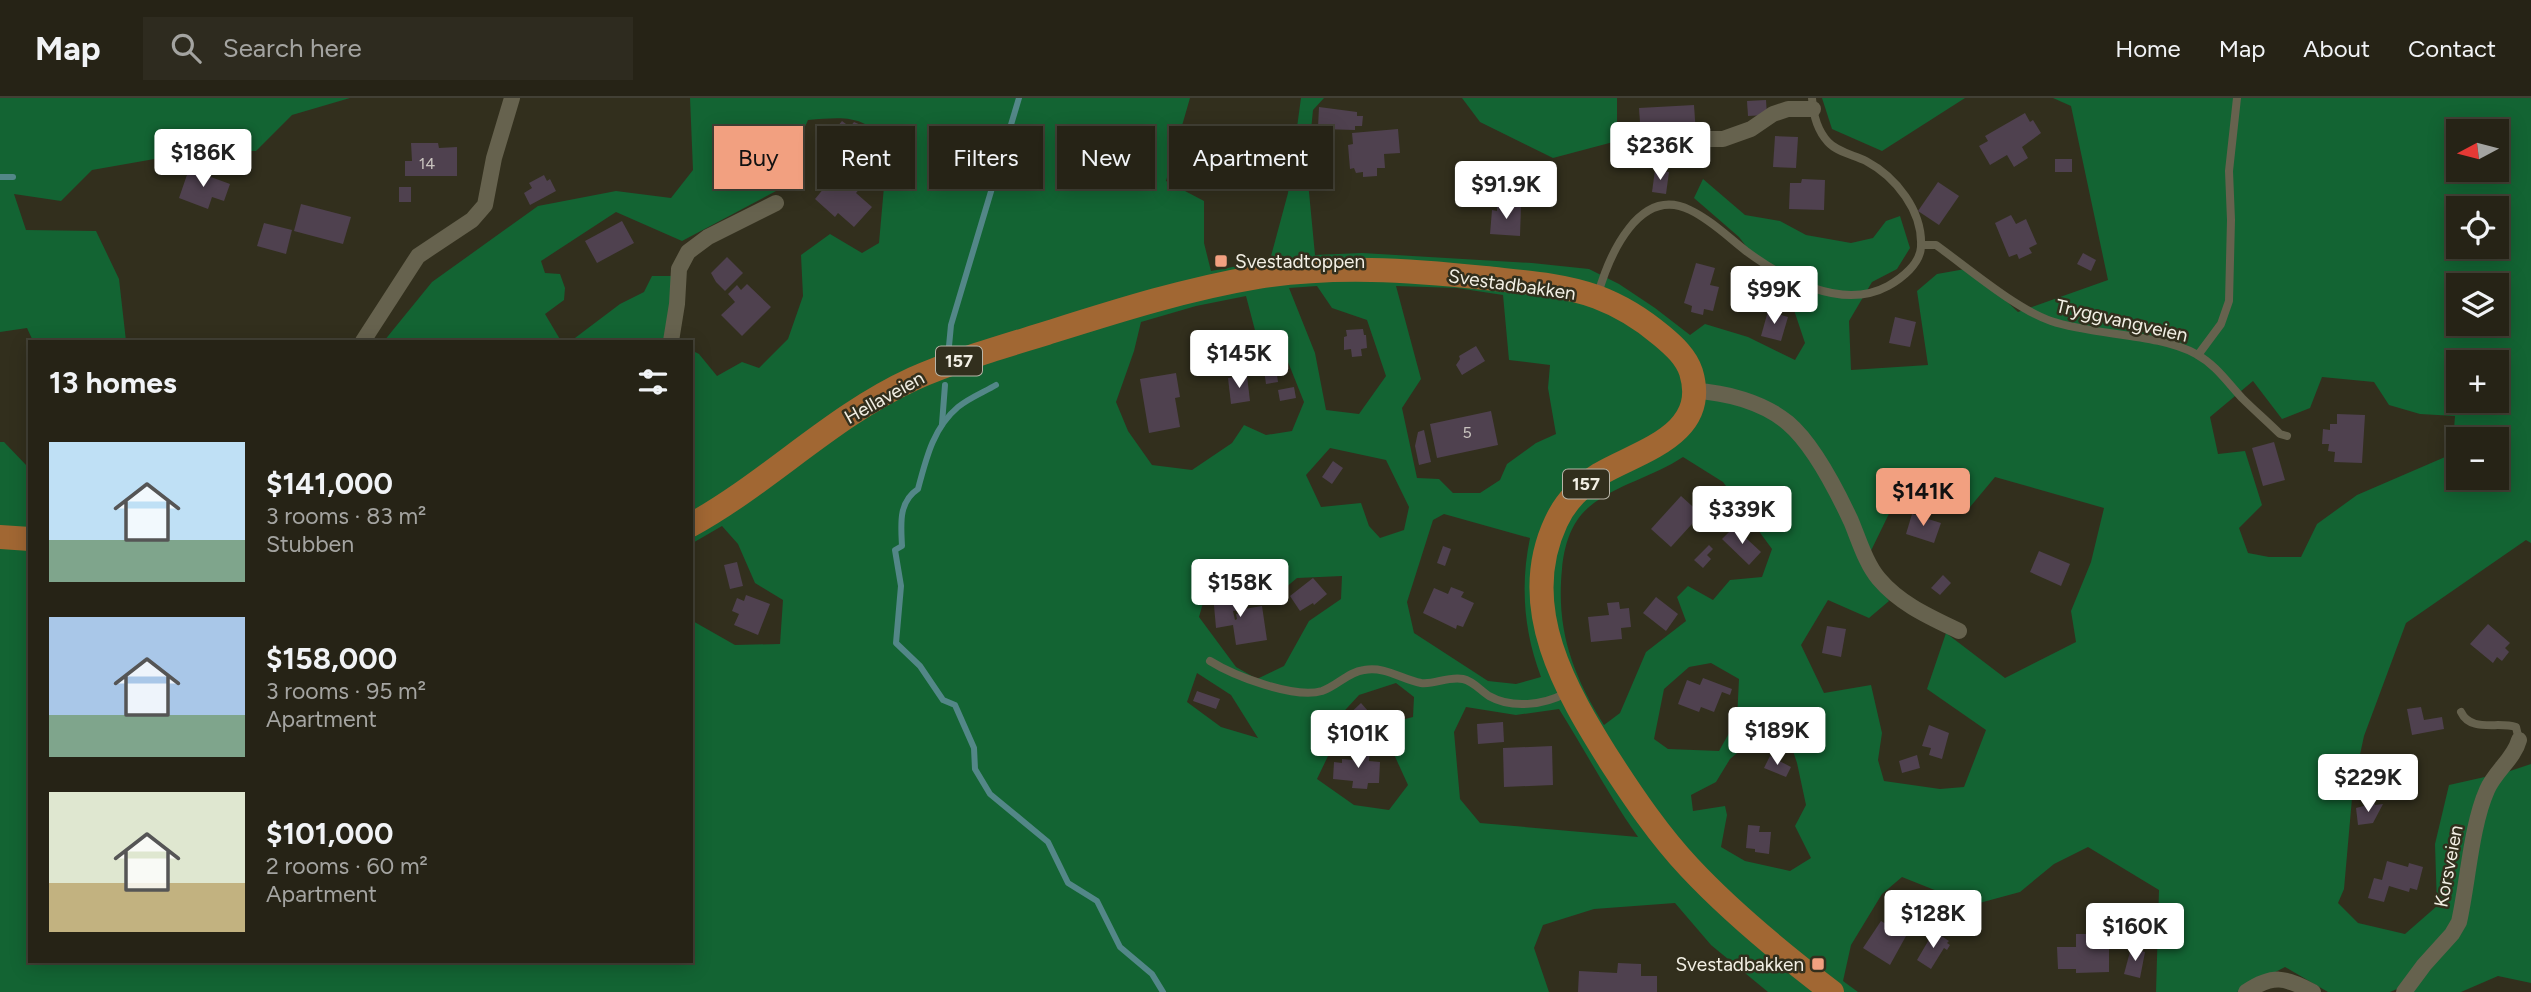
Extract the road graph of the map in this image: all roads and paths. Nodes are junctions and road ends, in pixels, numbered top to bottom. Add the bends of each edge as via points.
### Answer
1 (512, 98) edge
2 (2237, 98) edge
3 (1812, 103) edge
4 (1686, 139) dead end
5 (776, 203) dead end
6 (1921, 245) junction
7 (1263, 276) joint
8 (1597, 297) junction
9 (364, 340) edge
10 (671, 340) edge
11 (2198, 355) junction
12 (1694, 391) junction
13 (2287, 436) dead end
14 (693, 523) edge
15 (0, 537) edge
16 (28, 539) edge
17 (1959, 631) dead end
18 (1210, 662) dead end
19 (1568, 692) junction
20 (2461, 712) dead end
21 (2519, 740) joint
22 (1832, 992) edge
23 (2246, 992) edge
24 (2313, 992) edge
25 (2404, 992) edge

1 - 9 street via 485,205 472,220 418,256
2 - 11 lane, Tryggvangveien via 2229,171 2229,301 2221,324
3 - 4 street via 1773,114 1751,129 1723,139
3 - 6 lane via 1826,141 1886,174 1899,187 1919,225
5 - 10 street via 688,252 679,269
6 - 8 lane via 1914,265 1896,282 1861,296 1840,296 1789,278 1691,210 1656,206 1625,232
6 - 11 lane, Tryggvangveien via 1936,245 2050,321 2172,345
7 - 8 main road, Svestadbakken / 157 via 1321,270 1406,271 1530,282
7 - 14 main road, Hellaveien / 157 via 1178,293 913,379 861,407 747,491
8 - 12 main road, Svestadbakken / 157 via 1638,317 1676,349 1692,374
11 - 13 lane via 2216,366 2242,397
12 - 17 street via 1722,392 1787,422 1815,455 1878,578 1913,609
12 - 19 main road, 157 via 1677,431 1597,476 1580,489 1555,523 1546,553 1542,600 1553,657
15 - 16 main road
18 - 19 lane via 1248,681 1310,692 1328,689 1355,672 1374,668 1424,683 1466,679 1493,698 1524,704 1546,703
19 - 22 main road, 157 via 1657,830 1685,863 1718,897
20 - 21 lane via 2475,724 2516,727
21 - 25 street, Korsveien via 2486,791 2459,922
23 - 24 street via 2274,979 2289,980

